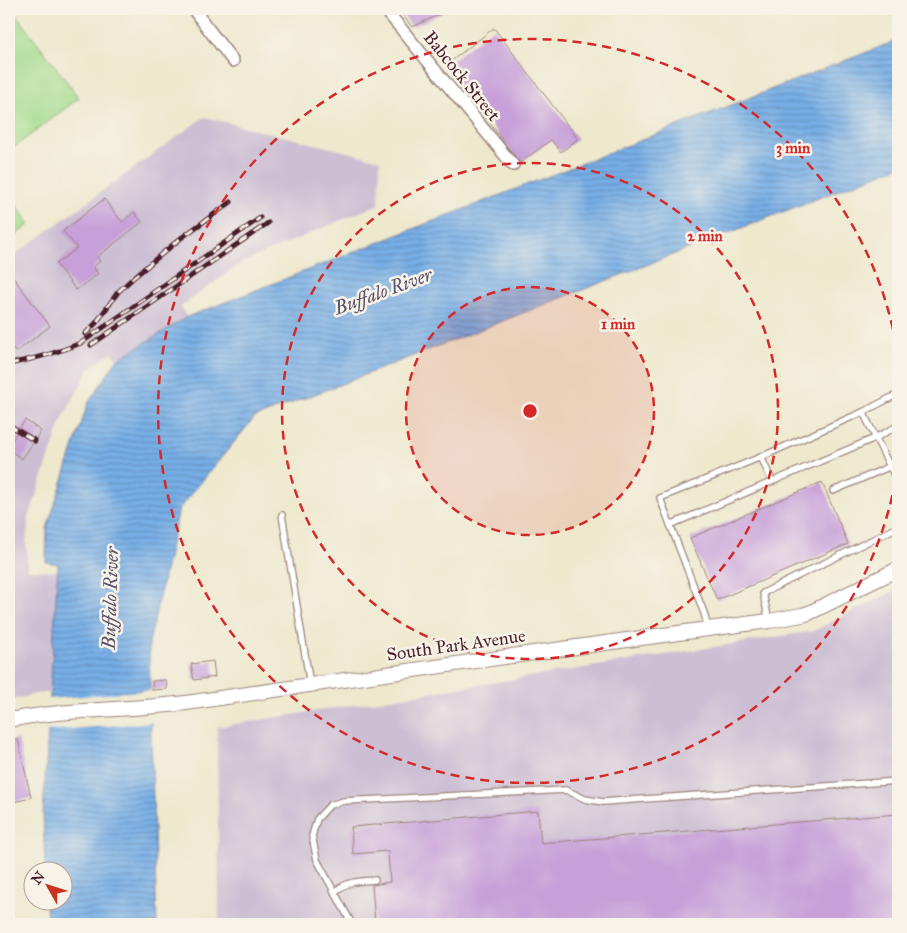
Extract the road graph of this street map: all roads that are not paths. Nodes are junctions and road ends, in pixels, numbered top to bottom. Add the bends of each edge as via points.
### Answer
1 (193, 9) edge
2 (385, 9) edge
3 (233, 61) dead end
4 (513, 166) dead end
5 (898, 394) edge
6 (863, 412) junction
7 (898, 426) edge
8 (875, 438) junction
9 (761, 457) junction
10 (898, 463) edge
11 (890, 467) junction
12 (772, 482) junction
13 (898, 483) edge
14 (833, 492) dead end
15 (282, 515) dead end
16 (670, 525) junction
17 (898, 527) edge
18 (898, 569) edge
19 (768, 621) junction
20 (708, 629) junction
21 (310, 685) junction
22 (9, 720) edge
23 (898, 781) edge
24 (375, 880) dead end
25 (334, 892) junction
26 (352, 924) edge

1 - 3 street
2 - 4 street, Babcock Street
5 - 6 lane
6 - 8 lane
6 - 9 lane
7 - 8 lane
8 - 11 lane
8 - 12 lane
9 - 12 lane
9 - 16 lane via 660,498
10 - 11 lane
11 - 13 lane
11 - 14 lane
12 - 16 lane
15 - 21 lane
16 - 20 lane
17 - 19 lane via 763,593
18 - 19 street, South Park Avenue via 809,613
19 - 20 street, South Park Avenue
20 - 21 street, South Park Avenue
21 - 22 street, South Park Avenue via 179,704 33,715
23 - 25 lane via 603,802 585,799 566,790 344,801 330,805 316,819 312,836 317,860
24 - 25 lane via 352,882
25 - 26 lane

